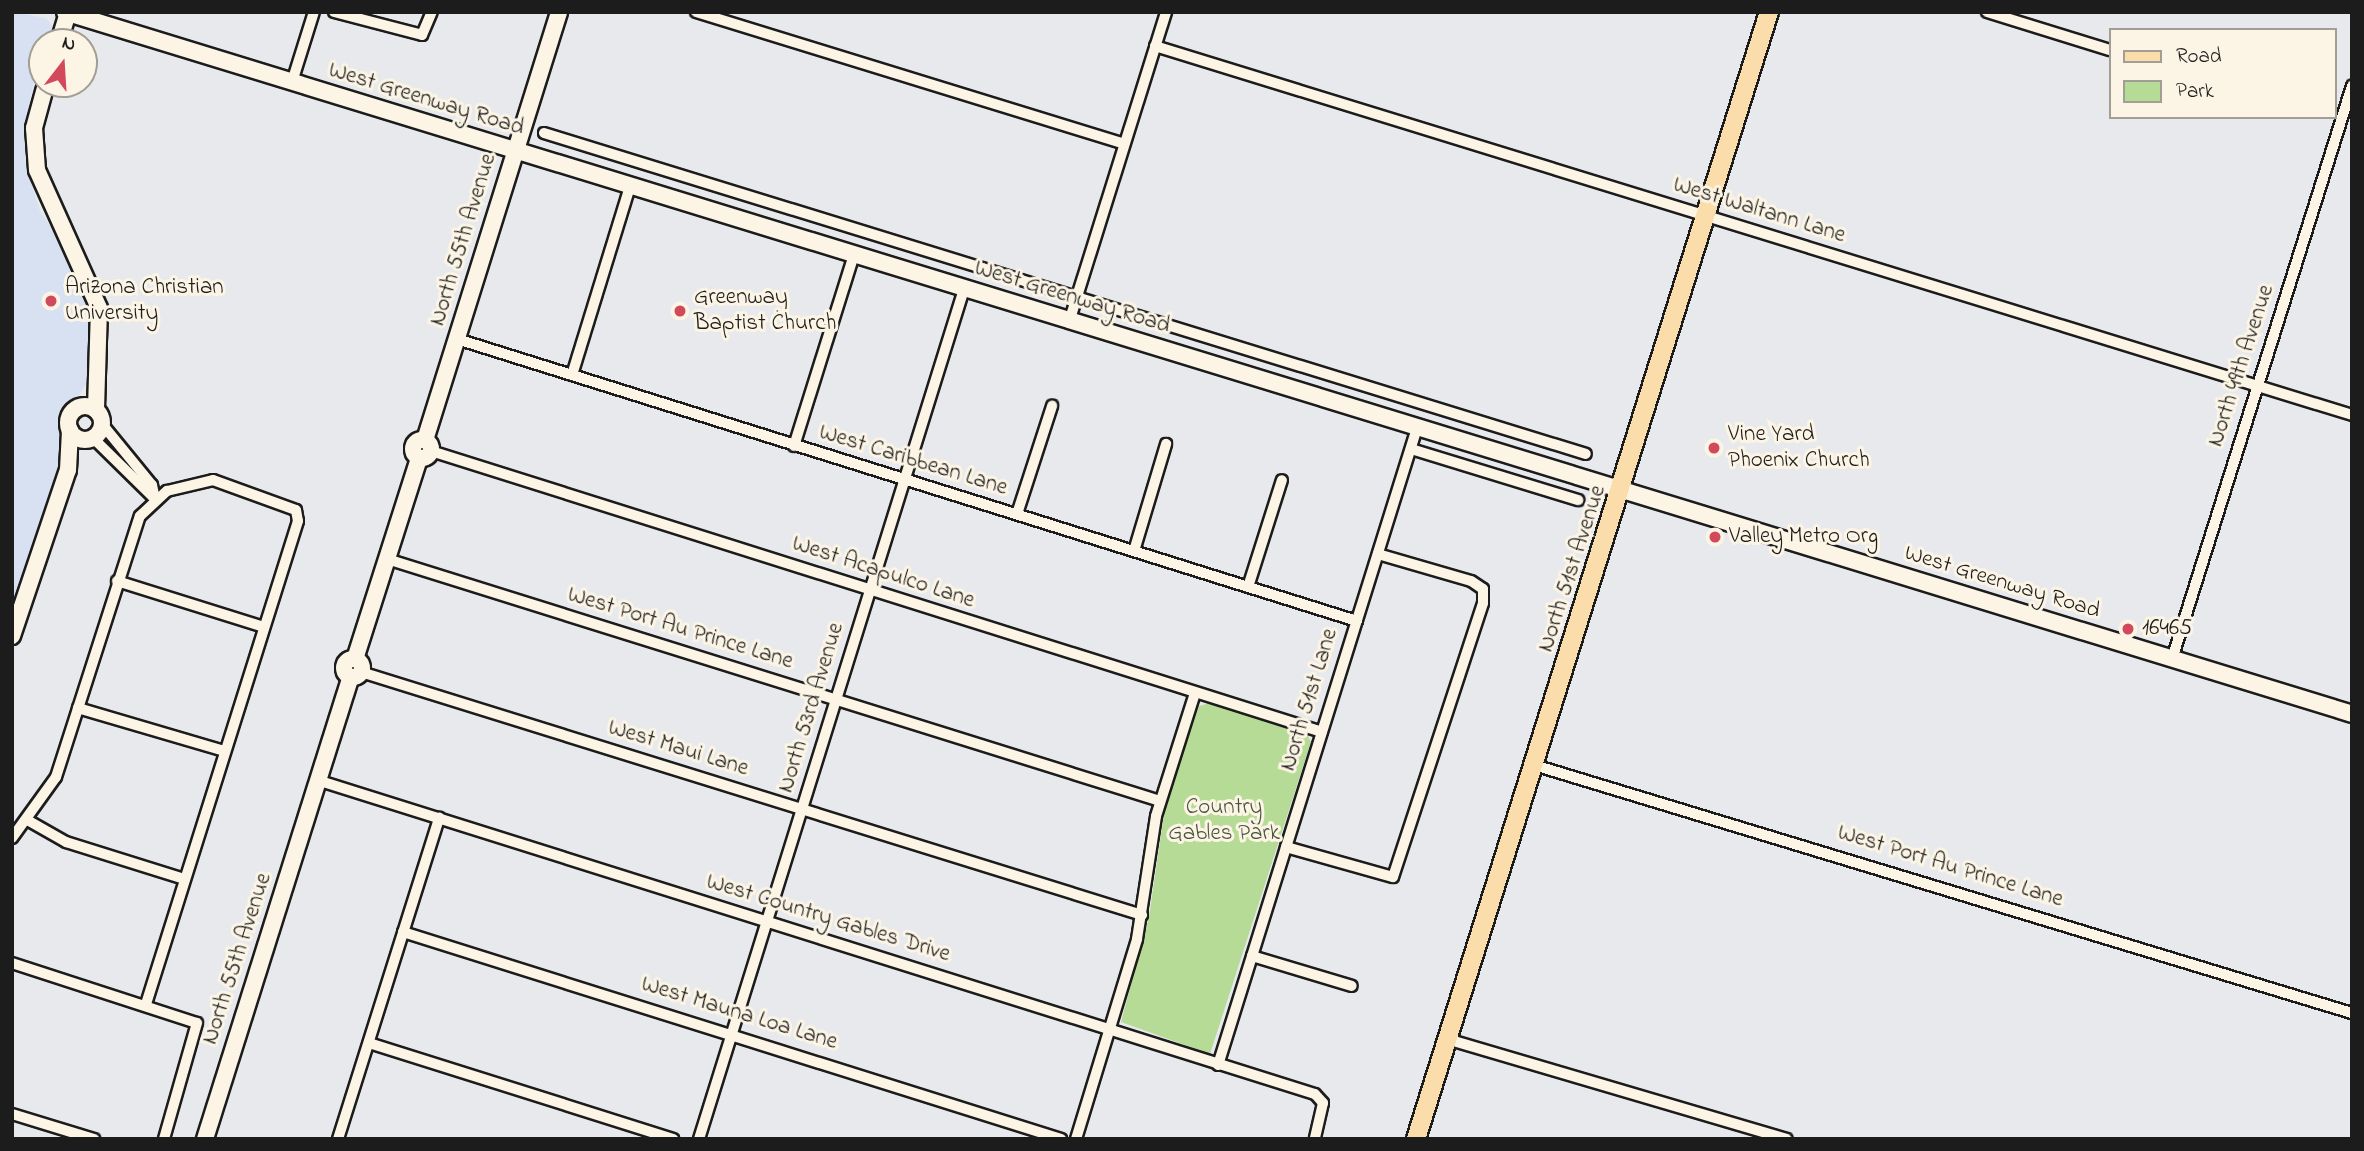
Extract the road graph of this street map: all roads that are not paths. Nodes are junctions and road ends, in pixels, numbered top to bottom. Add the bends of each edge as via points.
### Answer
1 (314, 12) edge
2 (334, 12) edge
3 (432, 12) edge
4 (559, 12) edge
5 (696, 12) edge
6 (1166, 12) edge
7 (1769, 12) edge
8 (1987, 12) edge
9 (67, 13) edge
10 (1155, 46) junction
11 (2108, 49) edge
12 (292, 82) junction
13 (2352, 86) edge
14 (43, 98) edge
15 (2343, 118) edge
16 (544, 133) dead end
17 (1124, 144) junction
18 (516, 151) junction
19 (630, 186) junction
20 (780, 207) junction
21 (1706, 217) junction
22 (773, 230) junction
23 (854, 255) junction
24 (964, 289) junction
25 (1076, 299) junction
26 (1069, 322) junction
27 (457, 339) junction
28 (572, 375) junction
29 (1364, 386) junction
30 (2257, 386) junction
31 (1052, 406) dead end
32 (1357, 410) junction
33 (2352, 415) edge
34 (92, 424) junction
35 (1417, 428) junction
36 (70, 430) junction
37 (1166, 444) dead end
38 (794, 446) junction
39 (1410, 449) junction
40 (425, 450) junction
41 (1586, 454) dead end
42 (128, 466) junction
43 (68, 470) junction
44 (905, 479) junction
45 (1282, 480) dead end
46 (1623, 492) junction
47 (155, 499) junction
48 (1578, 500) dead end
49 (1017, 514) junction
50 (1133, 551) junction
51 (1378, 554) junction
52 (387, 559) junction
53 (117, 581) junction
54 (1248, 587) junction
55 (870, 591) junction
56 (1357, 621) junction
57 (264, 627) junction
58 (12, 636) edge
59 (2172, 659) junction
60 (356, 669) junction
61 (1195, 694) junction
62 (836, 699) junction
63 (78, 708) junction
64 (2352, 714) edge
65 (1322, 732) junction
66 (224, 751) junction
67 (1534, 765) junction
68 (317, 780) junction
69 (1160, 801) junction
70 (802, 810) junction
71 (439, 818) junction
72 (29, 821) junction
73 (12, 838) edge
74 (1286, 847) junction
75 (184, 879) junction
76 (1142, 915) junction
77 (766, 922) junction
78 (403, 932) junction
79 (1252, 956) junction
80 (12, 962) edge
81 (1352, 986) dead end
82 (146, 1004) junction
83 (2352, 1013) edge
84 (1109, 1030) junction
85 (732, 1033) junction
86 (1447, 1039) junction
87 (369, 1043) junction
88 (1218, 1065) junction
89 (12, 1114) edge
90 (94, 1139) edge
91 (164, 1139) edge
92 (205, 1139) edge
93 (338, 1139) edge
94 (673, 1139) edge
95 (699, 1139) edge
96 (1061, 1139) edge
97 (1076, 1139) edge
98 (1315, 1139) edge
99 (1416, 1139) edge
100 (1787, 1139) edge

1 - 12 street
2 - 3 street via 422,36
4 - 18 main road, North 55th Avenue
5 - 17 street
6 - 10 street
7 - 21 main road, North 51st Avenue
8 - 11 street
9 - 12 main road, West Greenway Road
10 - 17 street
10 - 21 street, West Waltann Lane
12 - 18 main road, West Greenway Road
13 - 15 street, North 49th Avenue
14 - 34 main road via 34,128 37,170 93,286 102,339
15 - 30 street, North 49th Avenue
16 - 20 street, West Greenway Road
17 - 25 street
18 - 19 main road, West Greenway Road
18 - 27 main road, North 55th Avenue
19 - 22 main road, West Greenway Road
19 - 28 street
20 - 22 street
20 - 25 street, West Greenway Road
21 - 30 street, West Waltann Lane
21 - 46 main road, North 51st Avenue
22 - 23 main road, West Greenway Road
23 - 24 main road, West Greenway Road
23 - 38 street
24 - 26 main road, West Greenway Road
24 - 44 street, North 53rd Avenue
25 - 26 street
25 - 29 street, West Greenway Road
26 - 32 main road, West Greenway Road
27 - 28 street, West Caribbean Lane
27 - 40 main road, North 55th Avenue
28 - 38 street, West Caribbean Lane
29 - 32 street
29 - 41 street, West Greenway Road
30 - 33 street, West Waltann Lane
30 - 59 street, North 49th Avenue
31 - 49 street
32 - 35 main road, West Greenway Road
34 - 36 main road
34 - 36 main road via 70,416
34 - 42 street
34 - 42 street
34 - 43 main road
35 - 39 street, North 51st Lane
35 - 46 main road, West Greenway Road
36 - 43 main road
37 - 50 street
38 - 44 street, West Caribbean Lane
39 - 48 street
39 - 51 street, North 51st Lane
40 - 52 main road, North 55th Avenue
40 - 55 street, West Acapulco Lane
42 - 47 street
43 - 58 main road
44 - 49 street, West Caribbean Lane
44 - 55 street, North 53rd Avenue
45 - 54 street
46 - 59 main road, West Greenway Road
46 - 67 main road, North 51st Avenue
47 - 53 street via 139,516
47 - 57 street via 191,481 213,480 296,510
49 - 50 street, West Caribbean Lane
50 - 54 street, West Caribbean Lane
51 - 56 street, North 51st Lane
51 - 74 street via 1483,589 1393,877
52 - 60 main road, North 55th Avenue
52 - 62 street, West Port Au Prince Lane
53 - 57 street
53 - 63 street
54 - 56 street, West Caribbean Lane
55 - 61 street, West Acapulco Lane
55 - 62 street, North 53rd Avenue
56 - 65 street, North 51st Lane
57 - 66 street
59 - 64 main road, West Greenway Road
60 - 68 main road, North 55th Avenue
60 - 70 street, West Maui Lane
61 - 65 street, West Acapulco Lane
61 - 69 street
62 - 69 street, West Port Au Prince Lane
62 - 70 street, North 53rd Avenue
63 - 66 street
63 - 72 street via 56,777
65 - 74 street, North 51st Lane
66 - 75 street
67 - 83 street, West Port Au Prince Lane
67 - 86 main road, North 51st Avenue
68 - 71 street, West Country Gables Drive
68 - 92 main road, North 55th Avenue via 294,838 290,868
69 - 76 street
70 - 76 street, West Maui Lane
70 - 77 street, North 53rd Avenue
71 - 77 street, West Country Gables Drive
71 - 78 street
72 - 73 street
72 - 75 street via 66,842
74 - 79 street, North 51st Lane
75 - 82 street
76 - 84 street
77 - 84 street, West Country Gables Drive
77 - 85 street, North 53rd Avenue
78 - 85 street, West Mauna Loa Lane
78 - 87 street
79 - 81 street
79 - 88 street, North 51st Lane
80 - 82 street
82 - 91 street via 197,1023
84 - 88 street, West Country Gables Drive
84 - 97 street
85 - 95 street, North 53rd Avenue
85 - 96 street, West Mauna Loa Lane
86 - 99 main road, North 51st Avenue
86 - 100 street
87 - 93 street
87 - 94 street
88 - 98 street, West Country Gables Drive via 1315,1094 1323,1102
89 - 90 street

